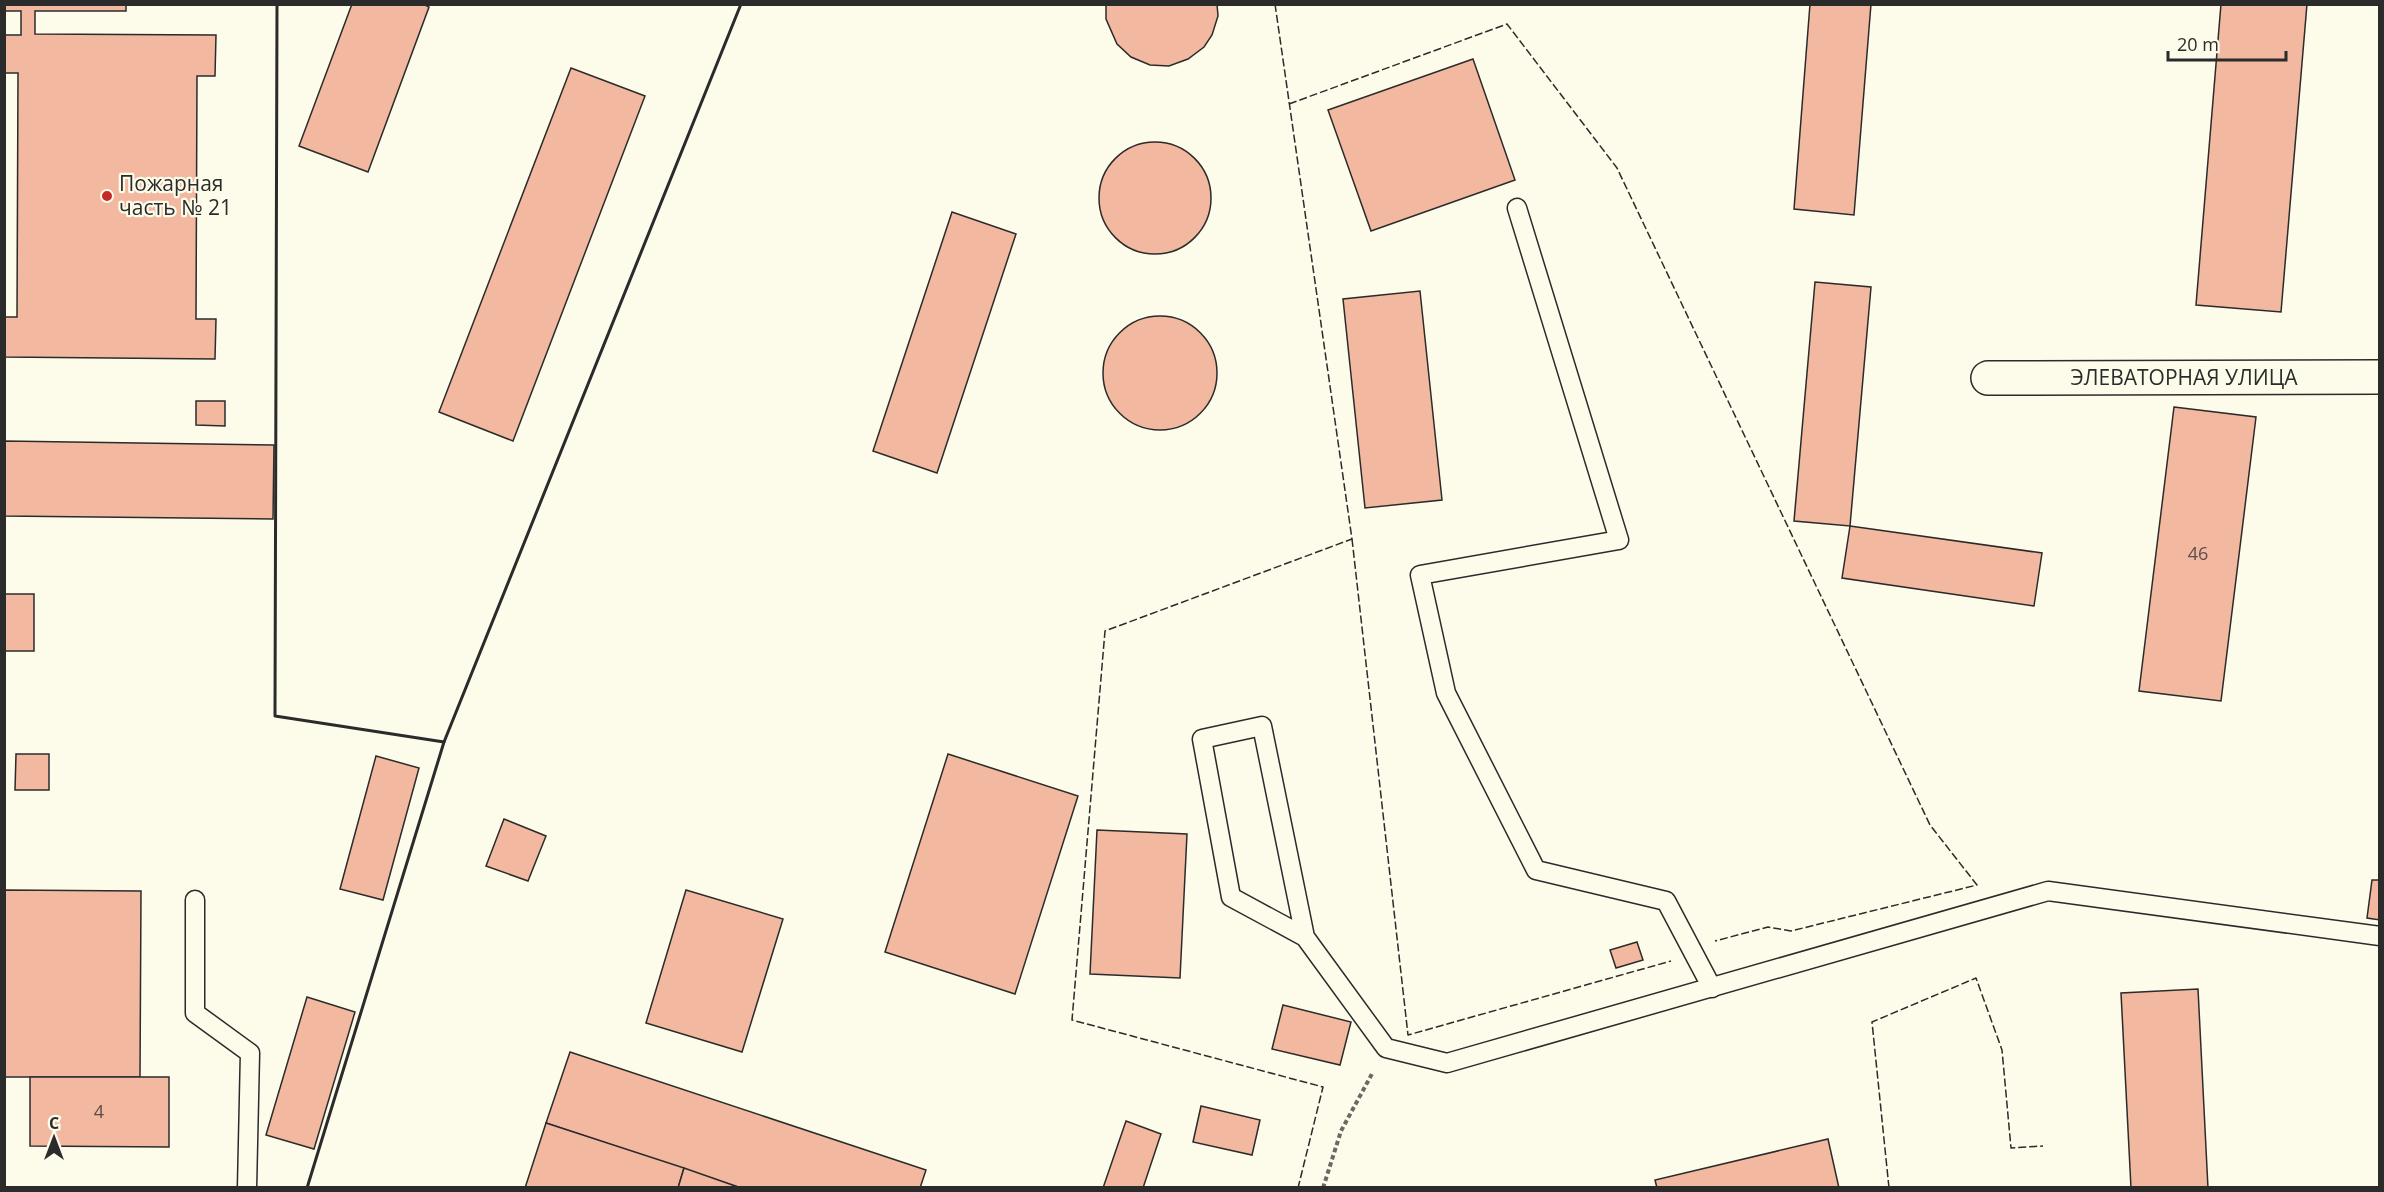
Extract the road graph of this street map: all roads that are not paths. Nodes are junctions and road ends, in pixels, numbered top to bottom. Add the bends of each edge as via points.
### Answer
1 (1517, 208) dead end
2 (2379, 377) edge
3 (1988, 378) dead end
4 (195, 900) dead end
5 (2379, 936) edge
6 (1305, 937) junction
7 (1712, 988) junction
8 (247, 1188) edge

1 - 7 lane via 1619,540 1420,575 1446,693 1536,870 1666,901
2 - 3 street, ЭЛЕВАТОРНАЯ УЛИЦА
4 - 8 lane via 195,1013 250,1053
5 - 7 lane via 2048,891
6 - 6 lane via 1262,726 1202,739 1231,897
6 - 7 lane via 1386,1048 1447,1063

